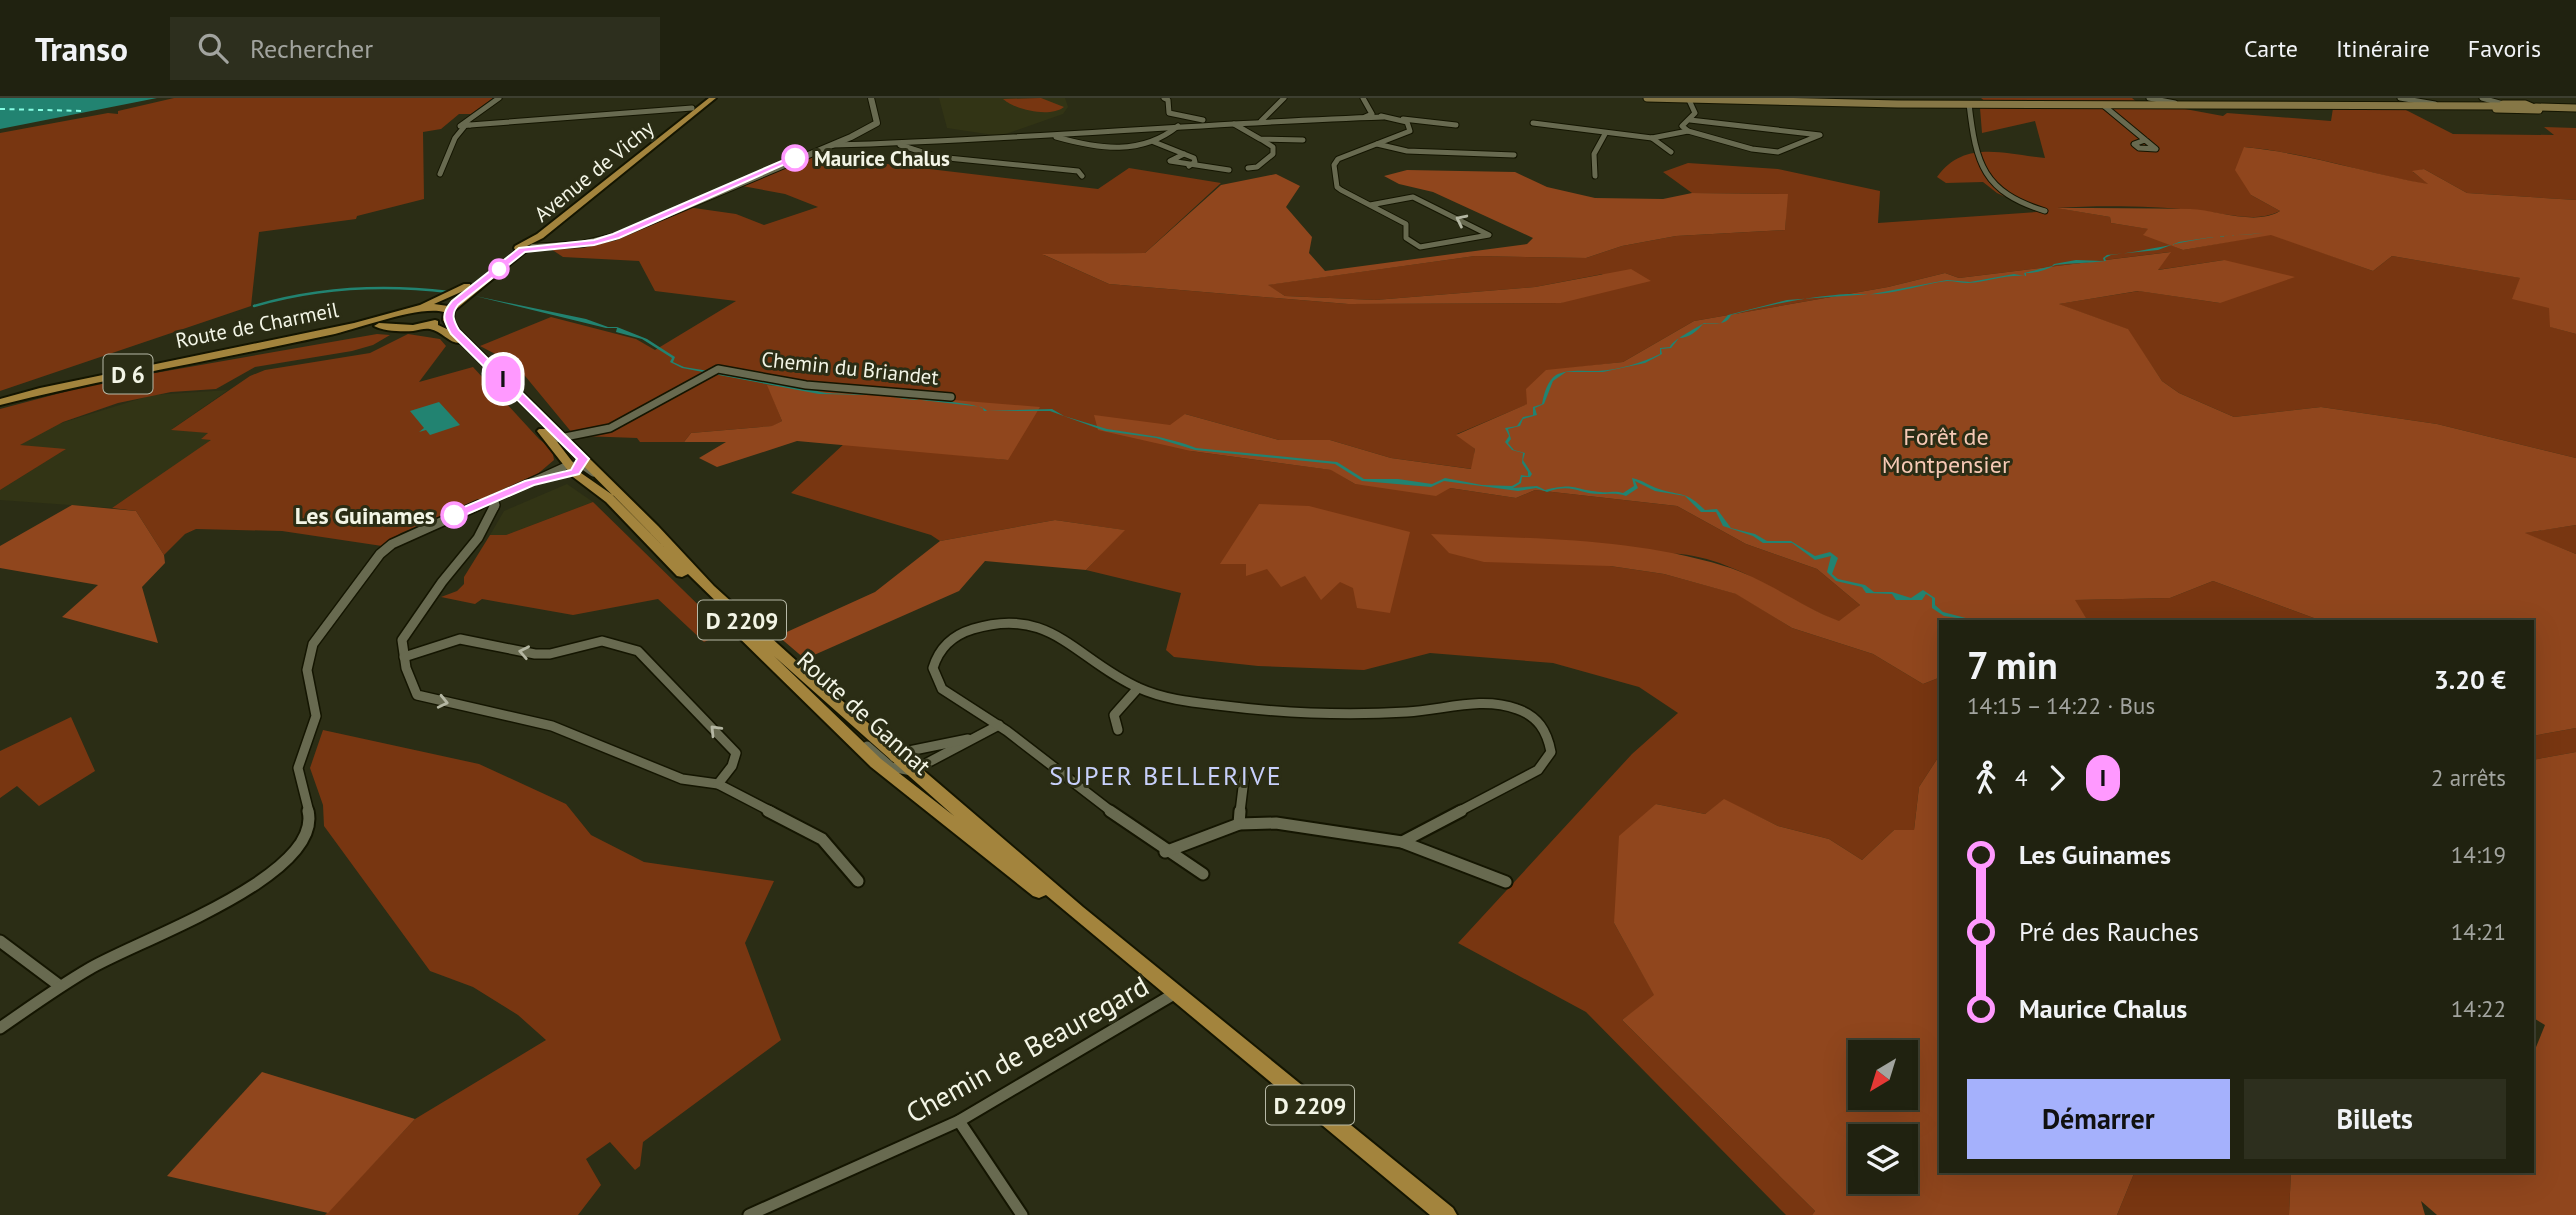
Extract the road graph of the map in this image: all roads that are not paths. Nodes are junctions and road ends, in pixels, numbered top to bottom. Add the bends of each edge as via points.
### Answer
1 (499, 98) edge
2 (713, 98) edge
3 (871, 98) edge
4 (1164, 98) edge
5 (1284, 98) edge
6 (1363, 98) edge
7 (1647, 98) edge
8 (2149, 98) edge
9 (2400, 98) edge
10 (2482, 98) edge
11 (1686, 99) edge
12 (1969, 104) junction
13 (2103, 105) junction
14 (2185, 105) junction
15 (2435, 105) junction
16 (2504, 105) junction
17 (2419, 107) junction
18 (2537, 108) junction
19 (2576, 108) edge
20 (2515, 110) junction
21 (692, 111) junction
22 (1372, 114) junction
23 (1365, 117) junction
24 (1383, 117) junction
25 (1401, 119) junction
26 (1203, 120) dead end
27 (1690, 120) junction
28 (1261, 121) junction
29 (1233, 122) junction
30 (1534, 123) dead end
31 (467, 125) junction
32 (1456, 125) dead end
33 (1178, 126) junction
34 (1113, 131) junction
35 (1688, 131) junction
36 (1605, 134) junction
37 (1047, 135) junction
38 (1022, 137) junction
39 (1652, 138) junction
40 (1261, 139) junction
41 (1303, 139) dead end
42 (2145, 140) dead end
43 (841, 141) junction
44 (859, 142) junction
45 (872, 142) junction
46 (1154, 142) junction
47 (908, 144) junction
48 (1377, 144) junction
49 (827, 146) junction
50 (871, 151) dead end
51 (1671, 152) dead end
52 (1184, 154) junction
53 (1514, 155) dead end
54 (1189, 166) junction
55 (1248, 168) dead end
56 (1229, 170) dead end
57 (440, 174) dead end
58 (1082, 176) dead end
59 (1595, 176) dead end
60 (1370, 205) junction
61 (2045, 211) dead end
62 (528, 247) junction
63 (496, 271) junction
64 (416, 308) junction
65 (449, 313) junction
66 (398, 320) junction
67 (428, 325) junction
68 (951, 397) dead end
69 (0, 404) edge
70 (557, 439) junction
71 (577, 465) junction
72 (495, 498) junction
73 (404, 657) junction
74 (1138, 688) junction
75 (999, 725) junction
76 (1118, 730) dead end
77 (978, 737) junction
78 (894, 768) junction
79 (912, 771) junction
80 (1244, 779) dead end
81 (718, 784) junction
82 (1240, 824) junction
83 (1402, 842) junction
84 (1165, 852) junction
85 (1202, 874) dead end
86 (858, 881) dead end
87 (1506, 882) dead end
88 (0, 941) edge
89 (60, 986) junction
90 (1174, 994) junction
91 (0, 1028) edge
92 (960, 1121) junction
93 (749, 1215) edge
94 (1022, 1215) edge
95 (1446, 1215) edge

1 - 31 street
2 - 21 main road, Avenue de Vichy
3 - 43 street via 877,123
4 - 26 street via 1169,113
5 - 28 street
6 - 22 street
7 - 11 main road
8 - 14 street
9 - 15 street
10 - 16 street
11 - 12 main road
11 - 27 street via 1696,110
12 - 13 main road
12 - 61 street via 1975,151 1986,179 2003,195
13 - 14 main road
13 - 42 street
14 - 17 main road
15 - 16 main road
15 - 17 main road
16 - 18 main road
16 - 20 main road
17 - 20 main road
18 - 19 main road
18 - 20 main road
21 - 31 street
21 - 62 main road, Avenue de Vichy
22 - 23 street
22 - 24 street
23 - 24 street
23 - 28 street
24 - 25 street
25 - 32 street
25 - 48 street via 1411,126 1410,131
27 - 35 street
27 - 35 street via 1820,135 1781,152
28 - 29 street
29 - 33 street
29 - 40 street
30 - 36 street
31 - 57 street via 454,138
33 - 34 street
33 - 46 street
34 - 37 street
34 - 38 street
35 - 39 street
36 - 39 street
36 - 59 street via 1594,149 1591,165
37 - 38 street
37 - 46 street via 1093,147
38 - 47 street
39 - 51 street
40 - 41 street
40 - 55 street via 1273,147 1273,154 1257,167
43 - 44 street
43 - 49 street
44 - 45 street
44 - 49 street
45 - 47 street
45 - 50 street
46 - 52 street
47 - 58 street via 953,159 1066,168
48 - 53 street via 1407,151
48 - 60 street via 1345,155 1334,165 1336,187
49 - 62 street via 616,236 582,244
52 - 54 street via 1196,160
52 - 54 street via 1170,161
54 - 56 street
60 -> 60 street via 1406,224 1406,238 1420,247 1489,235 1413,197
62 - 63 main road, Avenue de Vichy
63 - 64 main road, Avenue de Vichy
63 - 65 main road, Avenue de Vichy
64 - 65 main road via 437,306
64 - 66 main road, Avenue de Vichy
65 - 67 main road, Avenue de Vichy
65 - 70 main road, Route de Gannat / D 2209 via 455,332
66 - 67 main road
66 - 69 main road, Route de Charmeil / D 6 via 153,368
67 - 70 main road, Route de Gannat / D 2209 via 449,333
68 - 70 street, Chemin du Briandet via 806,385 724,369 710,372 610,428
70 - 71 main road, Route de Gannat / D 2209
70 - 71 main road, Route de Gannat / D 2209
71 - 72 street
71 - 78 main road, Route de Gannat / D 2209 via 768,660
71 - 78 main road, Route de Gannat / D 2209 via 648,522 713,594
72 - 73 street via 495,509 463,559 402,640
72 - 89 street via 392,544 320,630 307,670 316,716 314,729 298,768 310,818 286,860 238,897
73 -> 81 street via 417,695 552,726 682,779
81 -> 73 street via 736,753 638,651 602,641 535,654 460,639
74 - 75 street via 1050,629 1030,623 989,623 956,636 942,648 933,668 942,689
74 - 76 street via 1114,715
74 - 83 street via 1232,707 1302,713 1410,712 1476,702 1498,704 1531,715 1548,731 1551,752 1538,770
75 - 77 street
75 - 84 street
77 - 78 street
77 - 79 street
78 - 79 main road, Route de Gannat / D 2209
78 - 90 main road, Route de Gannat / D 2209
79 - 90 main road, Route de Gannat / D 2209
80 - 82 street
81 - 86 street via 822,839
82 - 83 street via 1276,823
82 - 84 street
83 - 87 street
84 - 85 street
88 - 89 street
89 - 91 street
90 - 92 street, Chemin de Beauregard
90 - 95 main road, Route de Gannat / D 2209
92 - 93 street, Chemin de Beauregard
92 - 94 street

